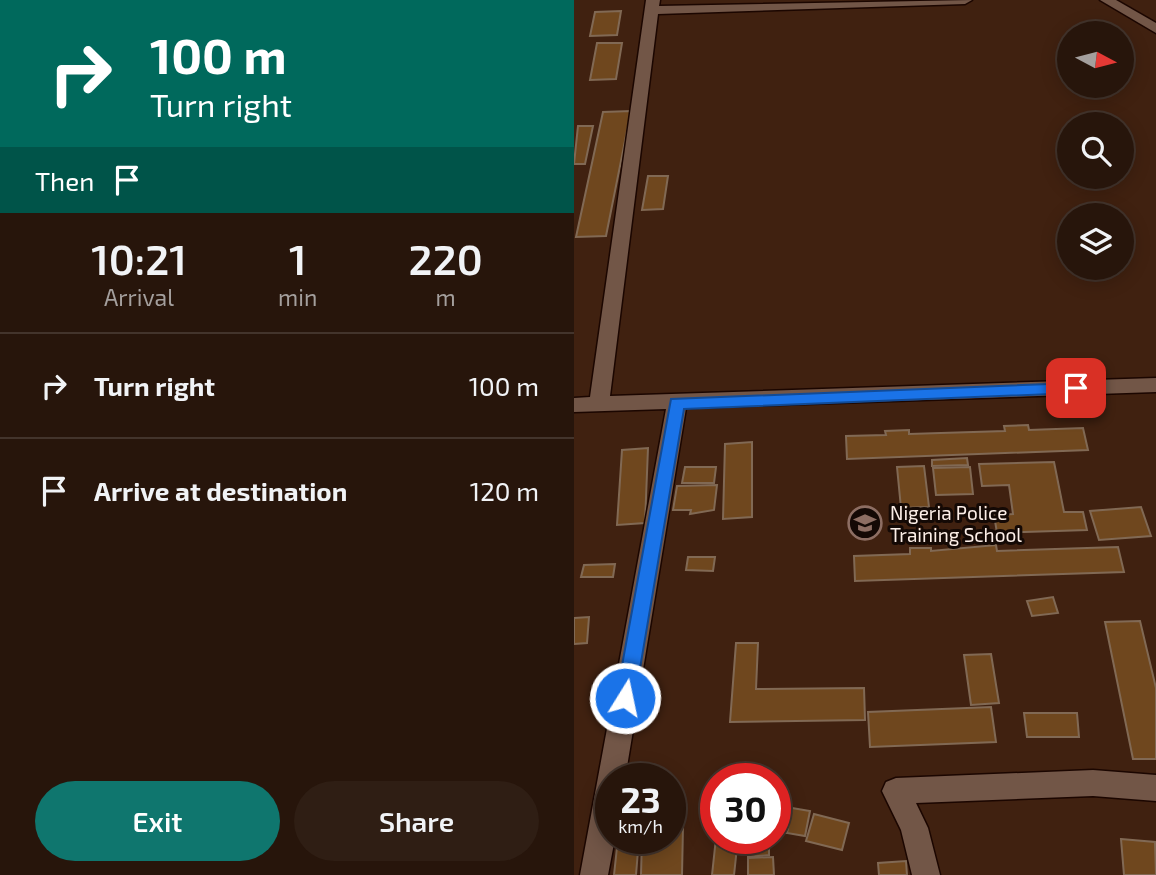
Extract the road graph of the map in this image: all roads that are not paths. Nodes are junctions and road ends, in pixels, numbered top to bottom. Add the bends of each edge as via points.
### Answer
1 (965, 0) edge
2 (1107, 0) edge
3 (652, 5) edge
4 (1156, 29) edge
5 (1156, 385) edge
6 (677, 403) junction
7 (599, 404) junction
8 (574, 405) edge
9 (614, 763) edge
10 (1156, 788) edge
11 (598, 854) edge
12 (594, 875) edge
13 (926, 875) edge

1 - 3 street
2 - 4 street
3 - 7 street
5 - 6 street
6 - 7 street
6 - 9 street
7 - 8 street
10 - 13 street via 1093,783 896,791 914,828
11 - 12 street

